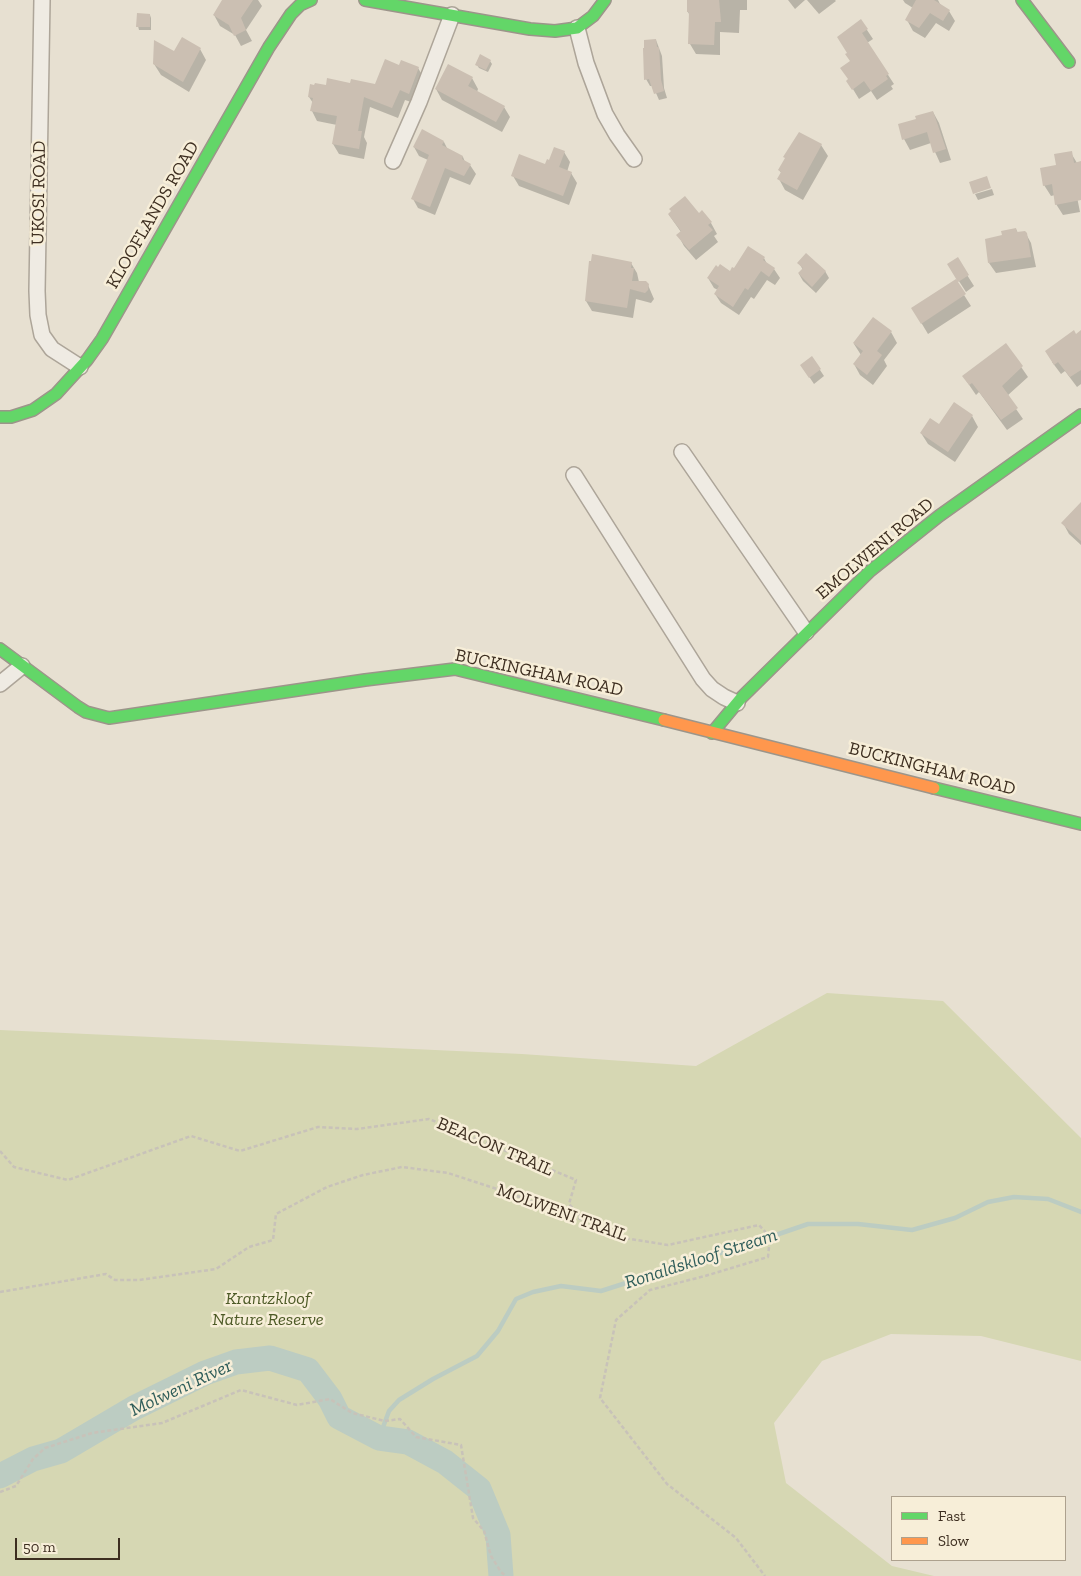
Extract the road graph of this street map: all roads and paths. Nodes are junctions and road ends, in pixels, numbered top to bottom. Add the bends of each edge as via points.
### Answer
1 (42, 0) edge
2 (311, 0) edge
3 (365, 0) edge
4 (605, 0) edge
5 (1022, 0) edge
6 (452, 15) junction
7 (577, 28) junction
8 (1069, 62) dead end
9 (634, 159) dead end
10 (394, 161) dead end
11 (80, 367) junction
12 (1081, 415) edge
13 (0, 417) edge
14 (682, 452) dead end
15 (574, 475) dead end
16 (806, 632) junction
17 (0, 649) edge
18 (22, 666) junction
19 (0, 684) edge
20 (737, 703) junction
21 (712, 733) junction
22 (1081, 824) edge
23 (0, 1151) edge
24 (583, 1220) junction
25 (0, 1292) edge
26 (0, 1492) edge
27 (506, 1576) edge
28 (765, 1576) edge

1 - 11 street, UKOSI ROAD via 38,315 42,335 52,348
2 - 11 street, KLOOFLANDS ROAD via 300,5 269,47 106,331
3 - 6 street
4 - 7 street via 593,16
5 - 8 street
6 - 7 street via 530,29 555,31
6 - 10 street
7 - 9 street via 586,64 605,114
11 - 13 street, KLOOFLANDS ROAD via 56,394 33,410
12 - 16 street, EMOLWENI ROAD via 939,516 870,571
14 - 16 street
15 - 20 street via 703,679 712,689
16 - 20 street, EMOLWENI ROAD
17 - 18 street, BUCKINGHAM ROAD
18 - 19 street
18 - 21 street, BUCKINGHAM ROAD via 86,712 109,718 455,669
20 - 21 street, EMOLWENI ROAD
21 - 22 street, BUCKINGHAM ROAD
23 - 24 path, BEACON TRAIL via 14,1167 68,1180 191,1136 240,1151 318,1127 357,1129 429,1119 576,1180 569,1204
24 - 25 path, MOLWENI TRAIL via 448,1173 402,1167 327,1187 276,1214 273,1240 249,1247 216,1269 139,1280 115,1280 106,1274
24 - 28 path, MOLWENI TRAIL via 618,1237 668,1245 758,1225 770,1238 768,1257 650,1290 616,1320 600,1398 667,1484 736,1538
26 - 27 path via 16,1486 33,1459 45,1448 92,1433 162,1423 241,1390 296,1406 330,1399 352,1413 385,1421 400,1419 416,1437 461,1445 473,1518 484,1532 491,1556

